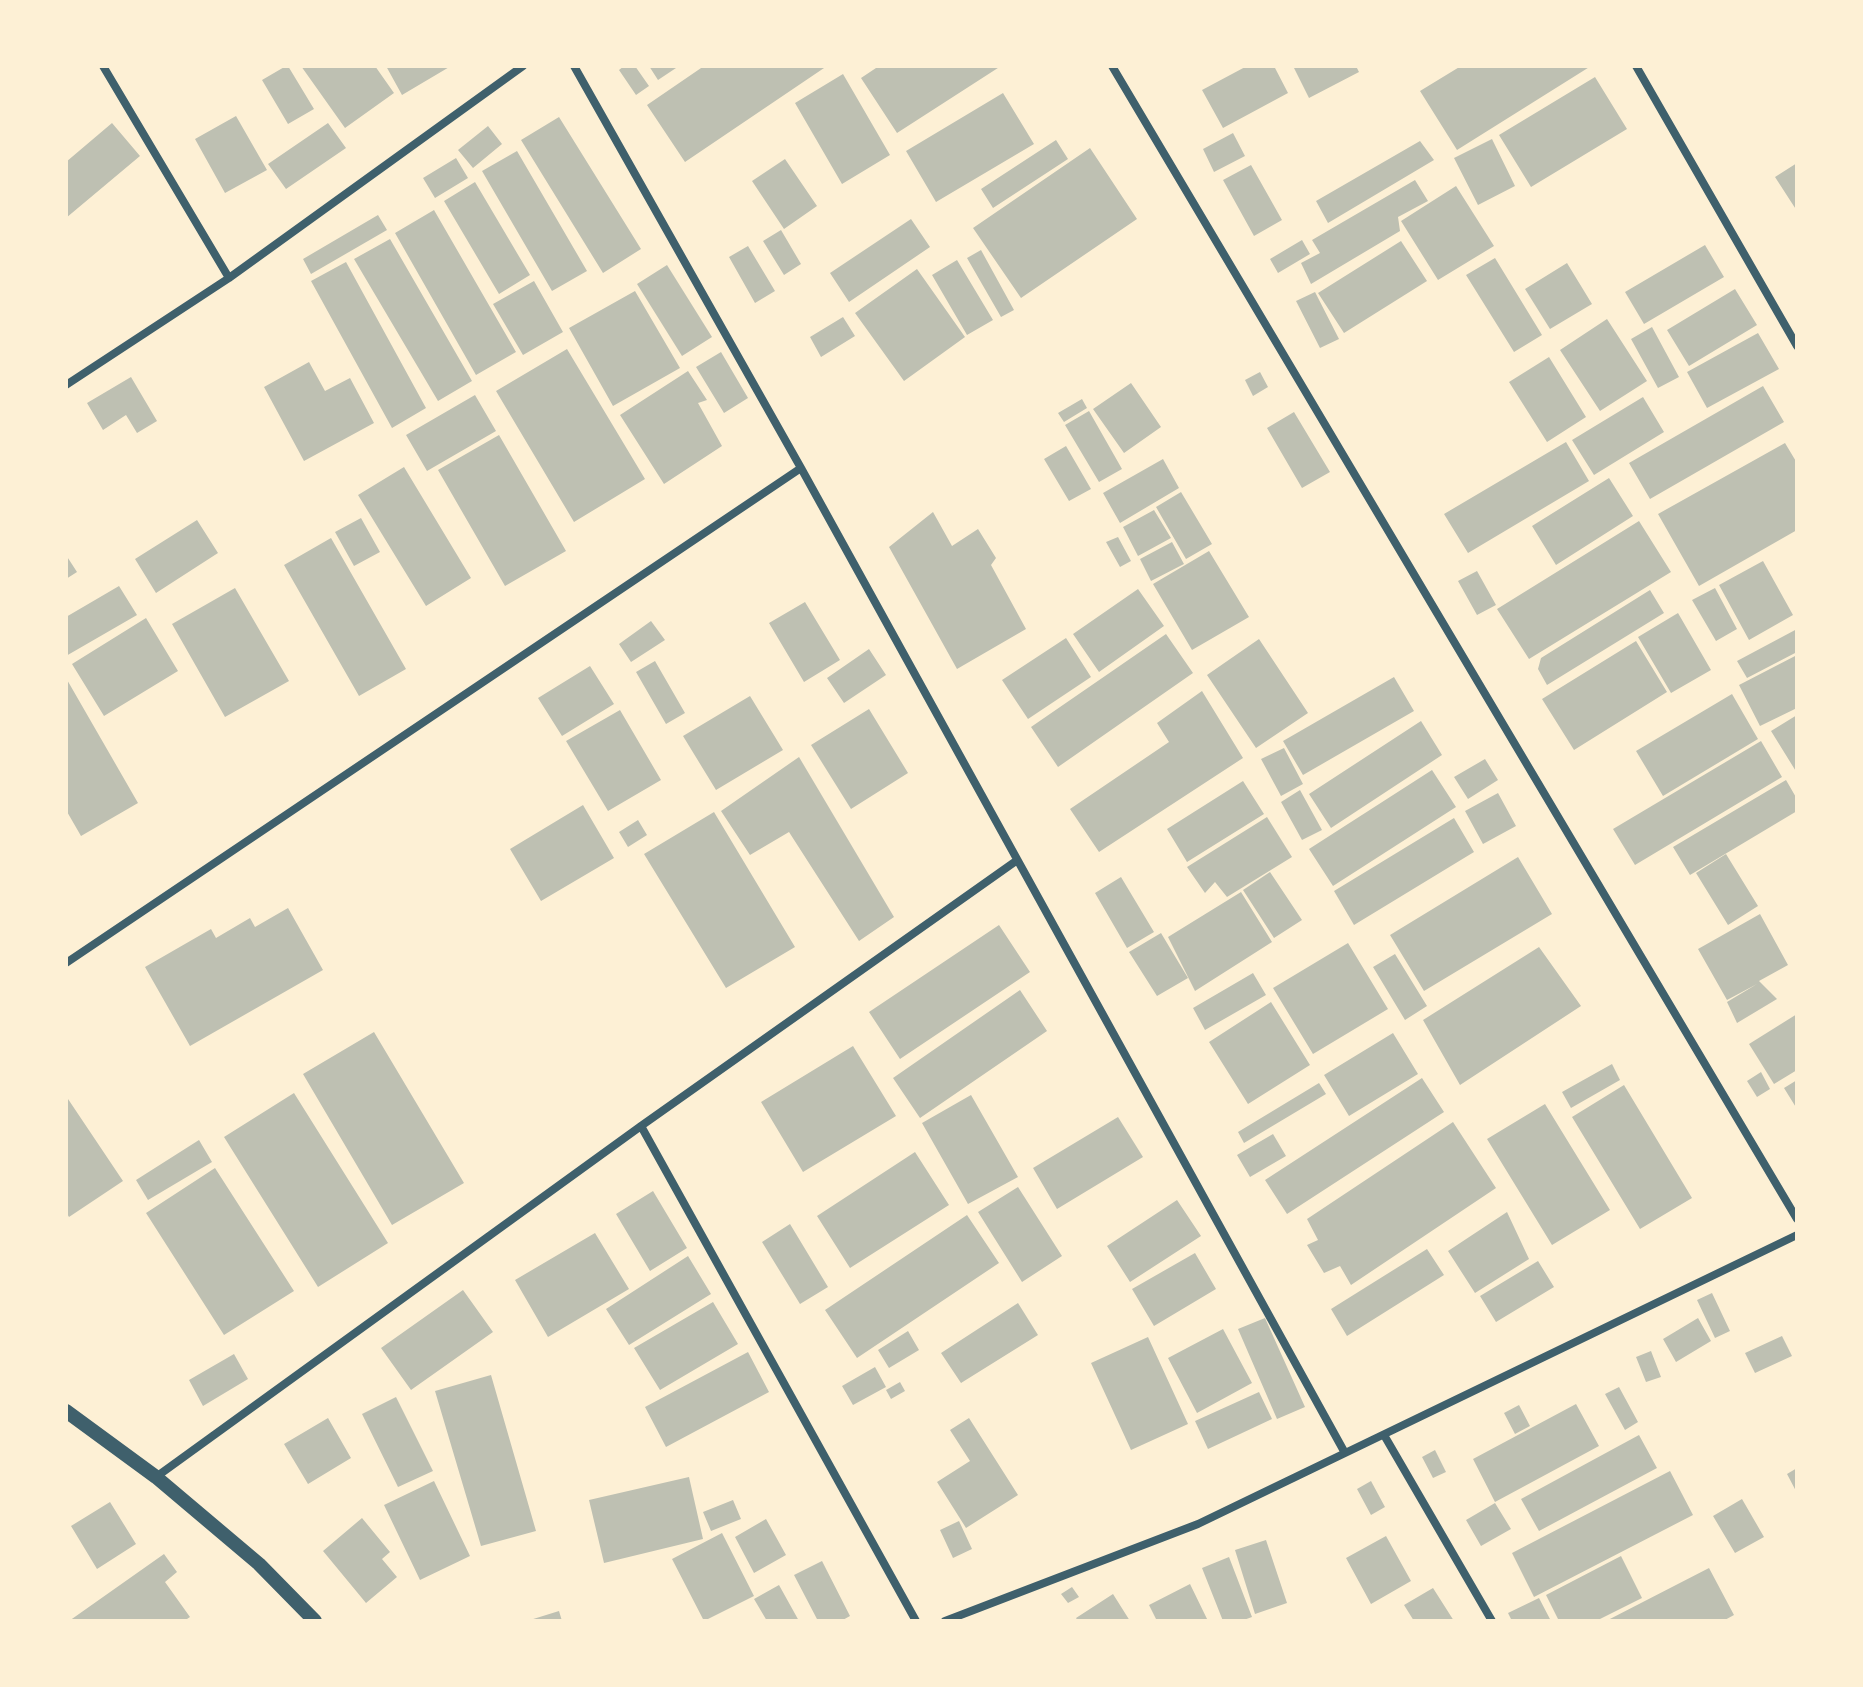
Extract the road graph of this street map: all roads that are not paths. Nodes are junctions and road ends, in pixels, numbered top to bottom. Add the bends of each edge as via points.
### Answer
1 (103, 66) edge
2 (523, 66) edge
3 (574, 66) edge
4 (1112, 66) edge
5 (1636, 66) edge
6 (229, 278) junction
7 (1797, 346) edge
8 (66, 385) edge
9 (801, 468) junction
10 (1016, 861) junction
11 (66, 963) edge
12 (641, 1126) junction
13 (1797, 1219) edge
14 (1797, 1235) edge
15 (66, 1411) edge
16 (1384, 1435) junction
17 (1345, 1453) junction
18 (156, 1477) junction
19 (315, 1621) edge
20 (916, 1621) edge
21 (945, 1621) edge
22 (1492, 1621) edge

1 - 6 street
2 - 6 street
3 - 9 street
4 - 13 street
5 - 7 street
6 - 8 street
9 - 10 street
9 - 11 street
10 - 12 street
10 - 17 street
12 - 18 street
12 - 20 street
14 - 16 street
15 - 18 street
16 - 17 street
16 - 22 street
17 - 21 street via 1198,1524
18 - 19 street via 259,1564

